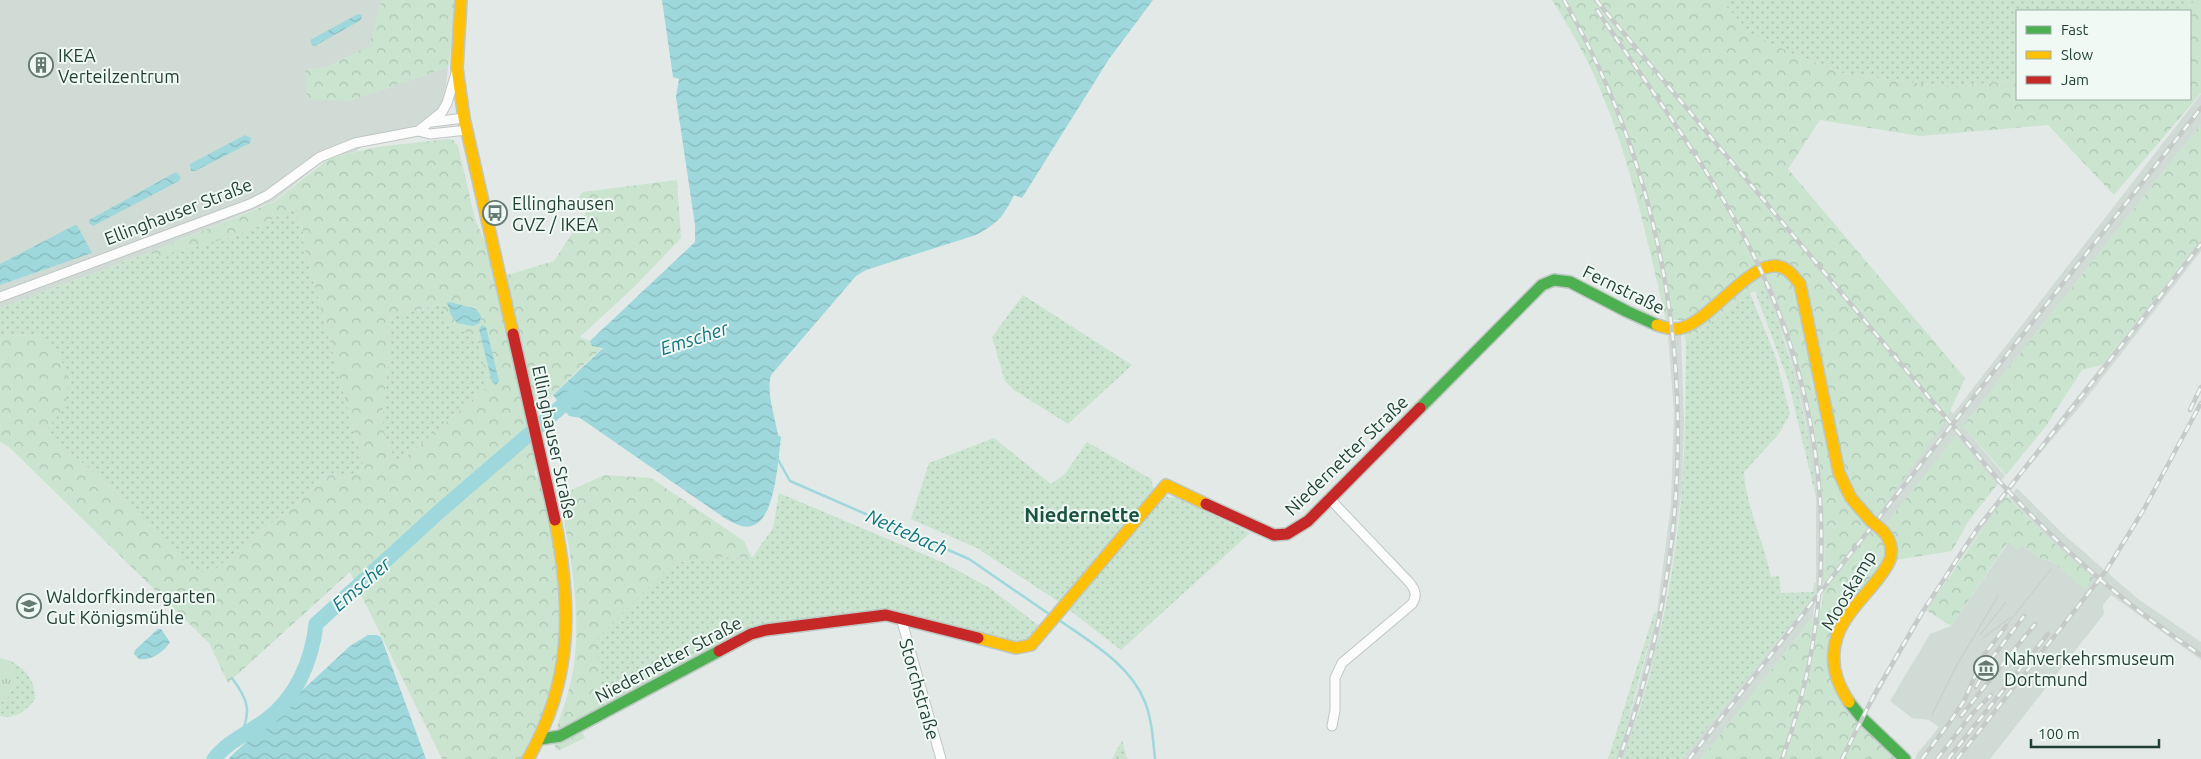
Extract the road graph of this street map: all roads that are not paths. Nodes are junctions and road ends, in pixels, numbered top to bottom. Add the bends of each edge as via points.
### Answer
1 (461, 0) edge
2 (457, 68) junction
3 (464, 118) junction
4 (429, 123) junction
5 (466, 130) junction
6 (418, 131) junction
7 (1779, 265) joint
8 (1552, 279) joint
9 (0, 297) edge
10 (1329, 498) junction
11 (900, 618) junction
12 (1332, 726) dead end
13 (541, 739) junction
14 (528, 759) edge
15 (940, 759) edge
16 (1905, 759) edge

1 - 2 street, Ellinghauser Straße
2 - 3 street, Ellinghauser Straße
2 - 4 street, Ellinghauser Straße via 447,103 439,116
3 - 4 street, Ellinghauser Straße
3 - 5 street, Ellinghauser Straße
4 - 6 street, Ellinghauser Straße
5 - 6 street, Ellinghauser Straße via 430,134
5 - 13 street, Ellinghauser Straße via 542,461 563,573 565,656 557,697
6 - 9 street, Ellinghauser Straße via 355,143 320,157 268,195 250,204
7 - 8 street, Fernstraße via 1762,267 1705,317 1691,326 1678,329 1654,324 1575,284
7 - 16 street, Mooskamp, bridge via 1790,270 1800,284 1845,490 1854,504 1891,542 1889,561 1840,631 1834,650 1834,674 1851,706
8 - 10 street, Niedernetter Straße via 1542,285
10 - 11 street, Niedernetter Straße via 1299,528 1287,534 1274,535 1166,485 1030,645 1016,648
10 - 12 street via 1409,582 1416,596 1412,604 1342,663 1336,678
11 - 13 street, Niedernetter Straße via 876,615 751,634 567,733
11 - 15 street, Storchstraße
13 - 14 street, Ellinghauser Straße

